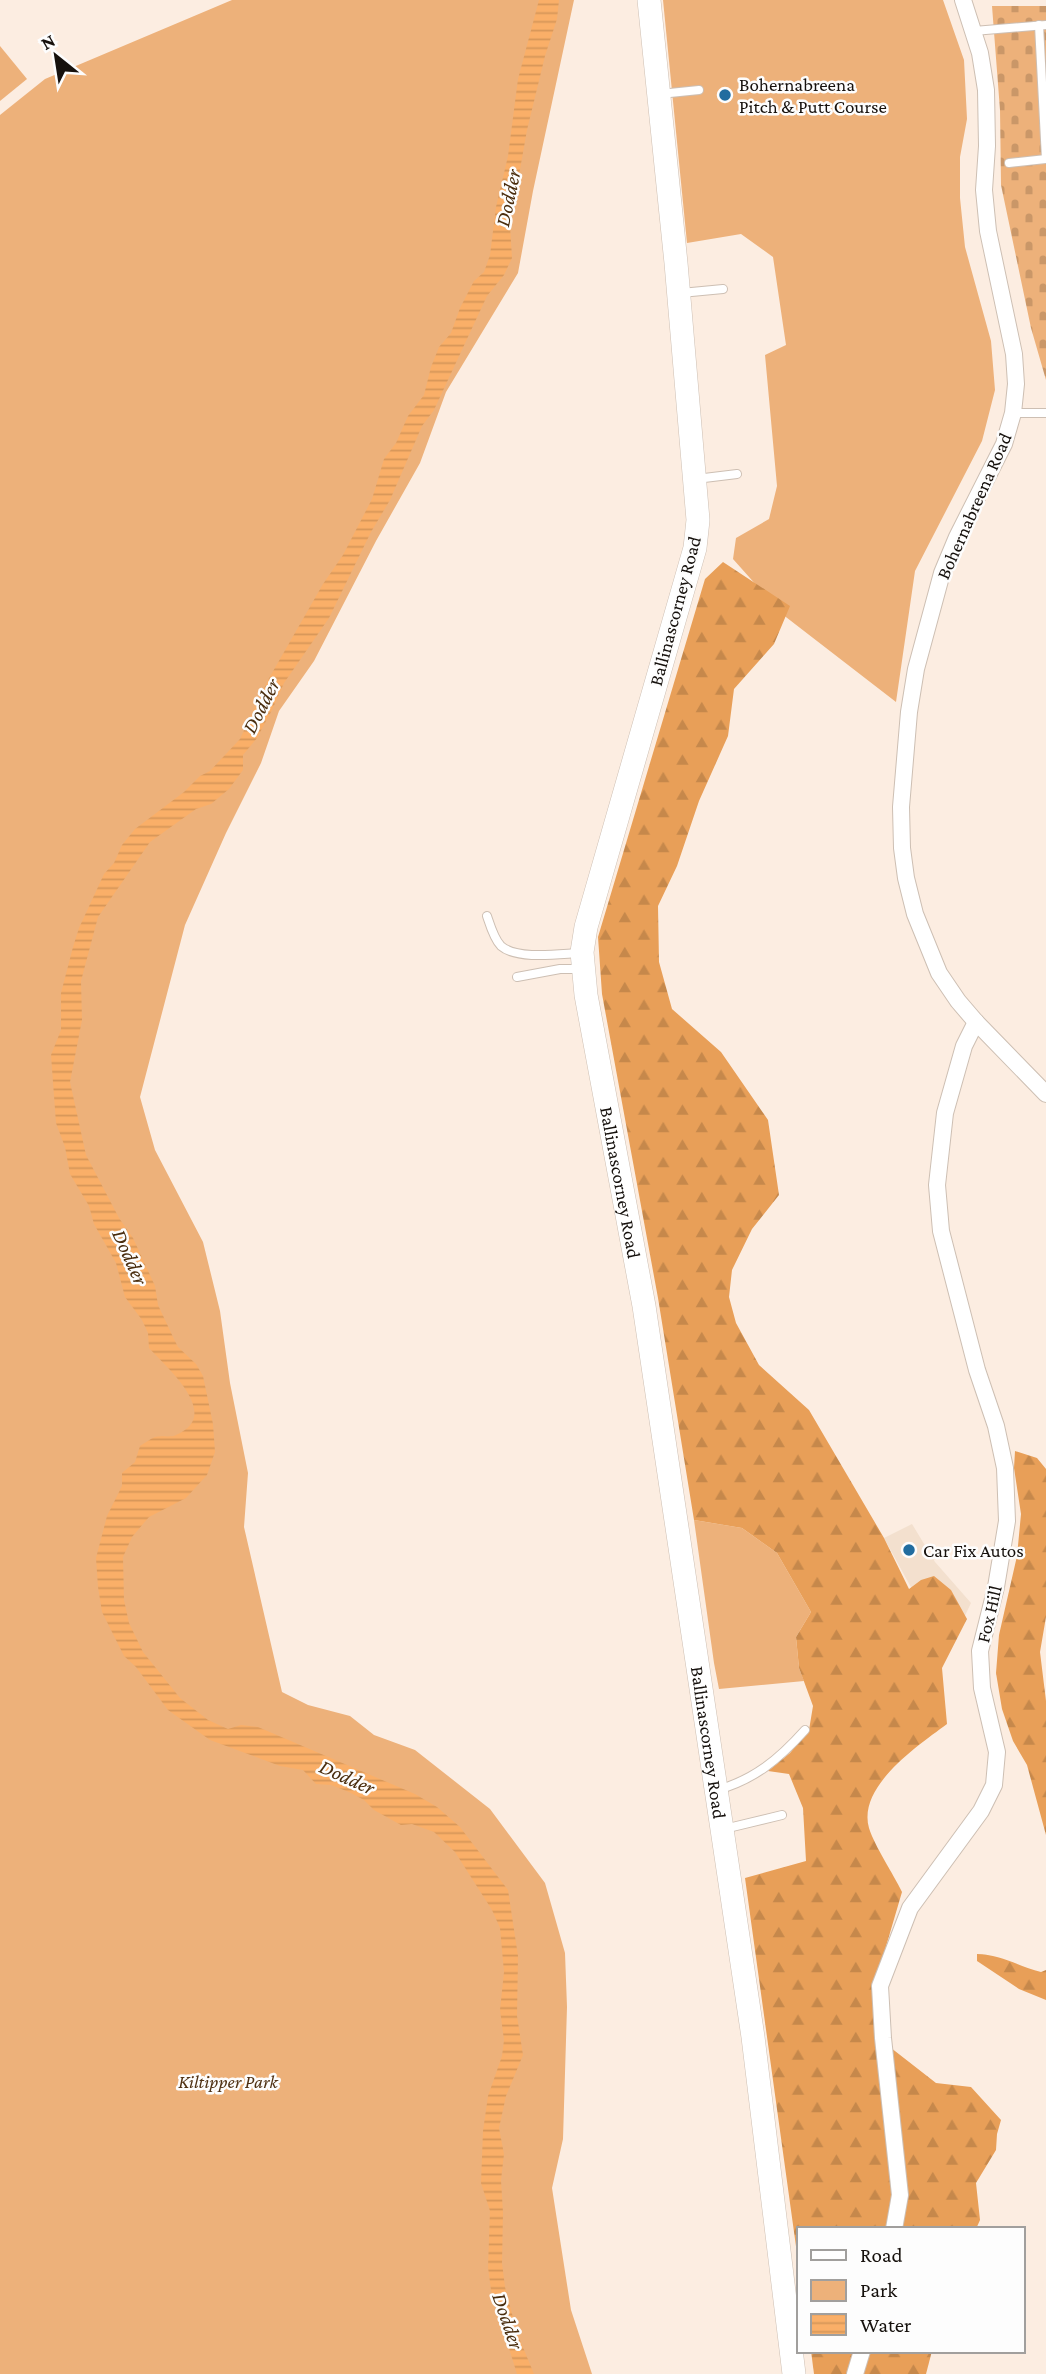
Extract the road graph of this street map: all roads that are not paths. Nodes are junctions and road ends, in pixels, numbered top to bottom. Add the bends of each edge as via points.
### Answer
1 (649, 0) edge
2 (963, 0) edge
3 (1043, 25) edge
4 (974, 31) junction
5 (699, 89) dead end
6 (658, 94) junction
7 (1046, 159) edge
8 (1009, 163) dead end
9 (723, 289) dead end
10 (678, 294) junction
11 (1046, 413) edge
12 (1013, 414) junction
13 (737, 474) dead end
14 (696, 479) junction
15 (487, 916) dead end
16 (582, 961) junction
17 (517, 977) dead end
18 (976, 1022) junction
19 (1046, 1094) edge
20 (805, 1730) dead end
21 (715, 1791) junction
22 (782, 1815) dead end
23 (721, 1829) junction
24 (894, 2227) edge
25 (861, 2353) edge
26 (794, 2374) edge
27 (855, 2374) edge

1 - 6 main road, Ballinascorney Road
2 - 4 street, Bohernabreena Road
3 - 4 lane
3 - 7 lane
4 - 12 street, Bohernabreena Road via 986,90 988,231 1014,354
5 - 6 lane
6 - 10 main road, Ballinascorney Road
7 - 8 lane
9 - 10 lane
10 - 14 main road, Ballinascorney Road
11 - 12 lane
12 - 18 street, Bohernabreena Road via 957,537 931,610 909,712 901,807 905,878 915,914 939,973
13 - 14 lane
14 - 16 main road, Ballinascorney Road via 695,548 586,927
15 - 16 lane via 501,946 517,954
16 - 17 lane
16 - 21 main road, Ballinascorney Road via 644,1306
18 - 19 street, Bohernabreena Road
18 - 24 street, Fox Hill via 964,1046 945,1113 937,1185 941,1231 1005,1468 1007,1521 980,1651 982,1688 997,1752 994,1785 909,1908 880,1986 900,2195
20 - 21 lane via 787,1751 750,1778
21 - 23 main road, Ballinascorney Road
22 - 23 lane
23 - 26 main road, Ballinascorney Road via 753,2037
25 - 27 street

